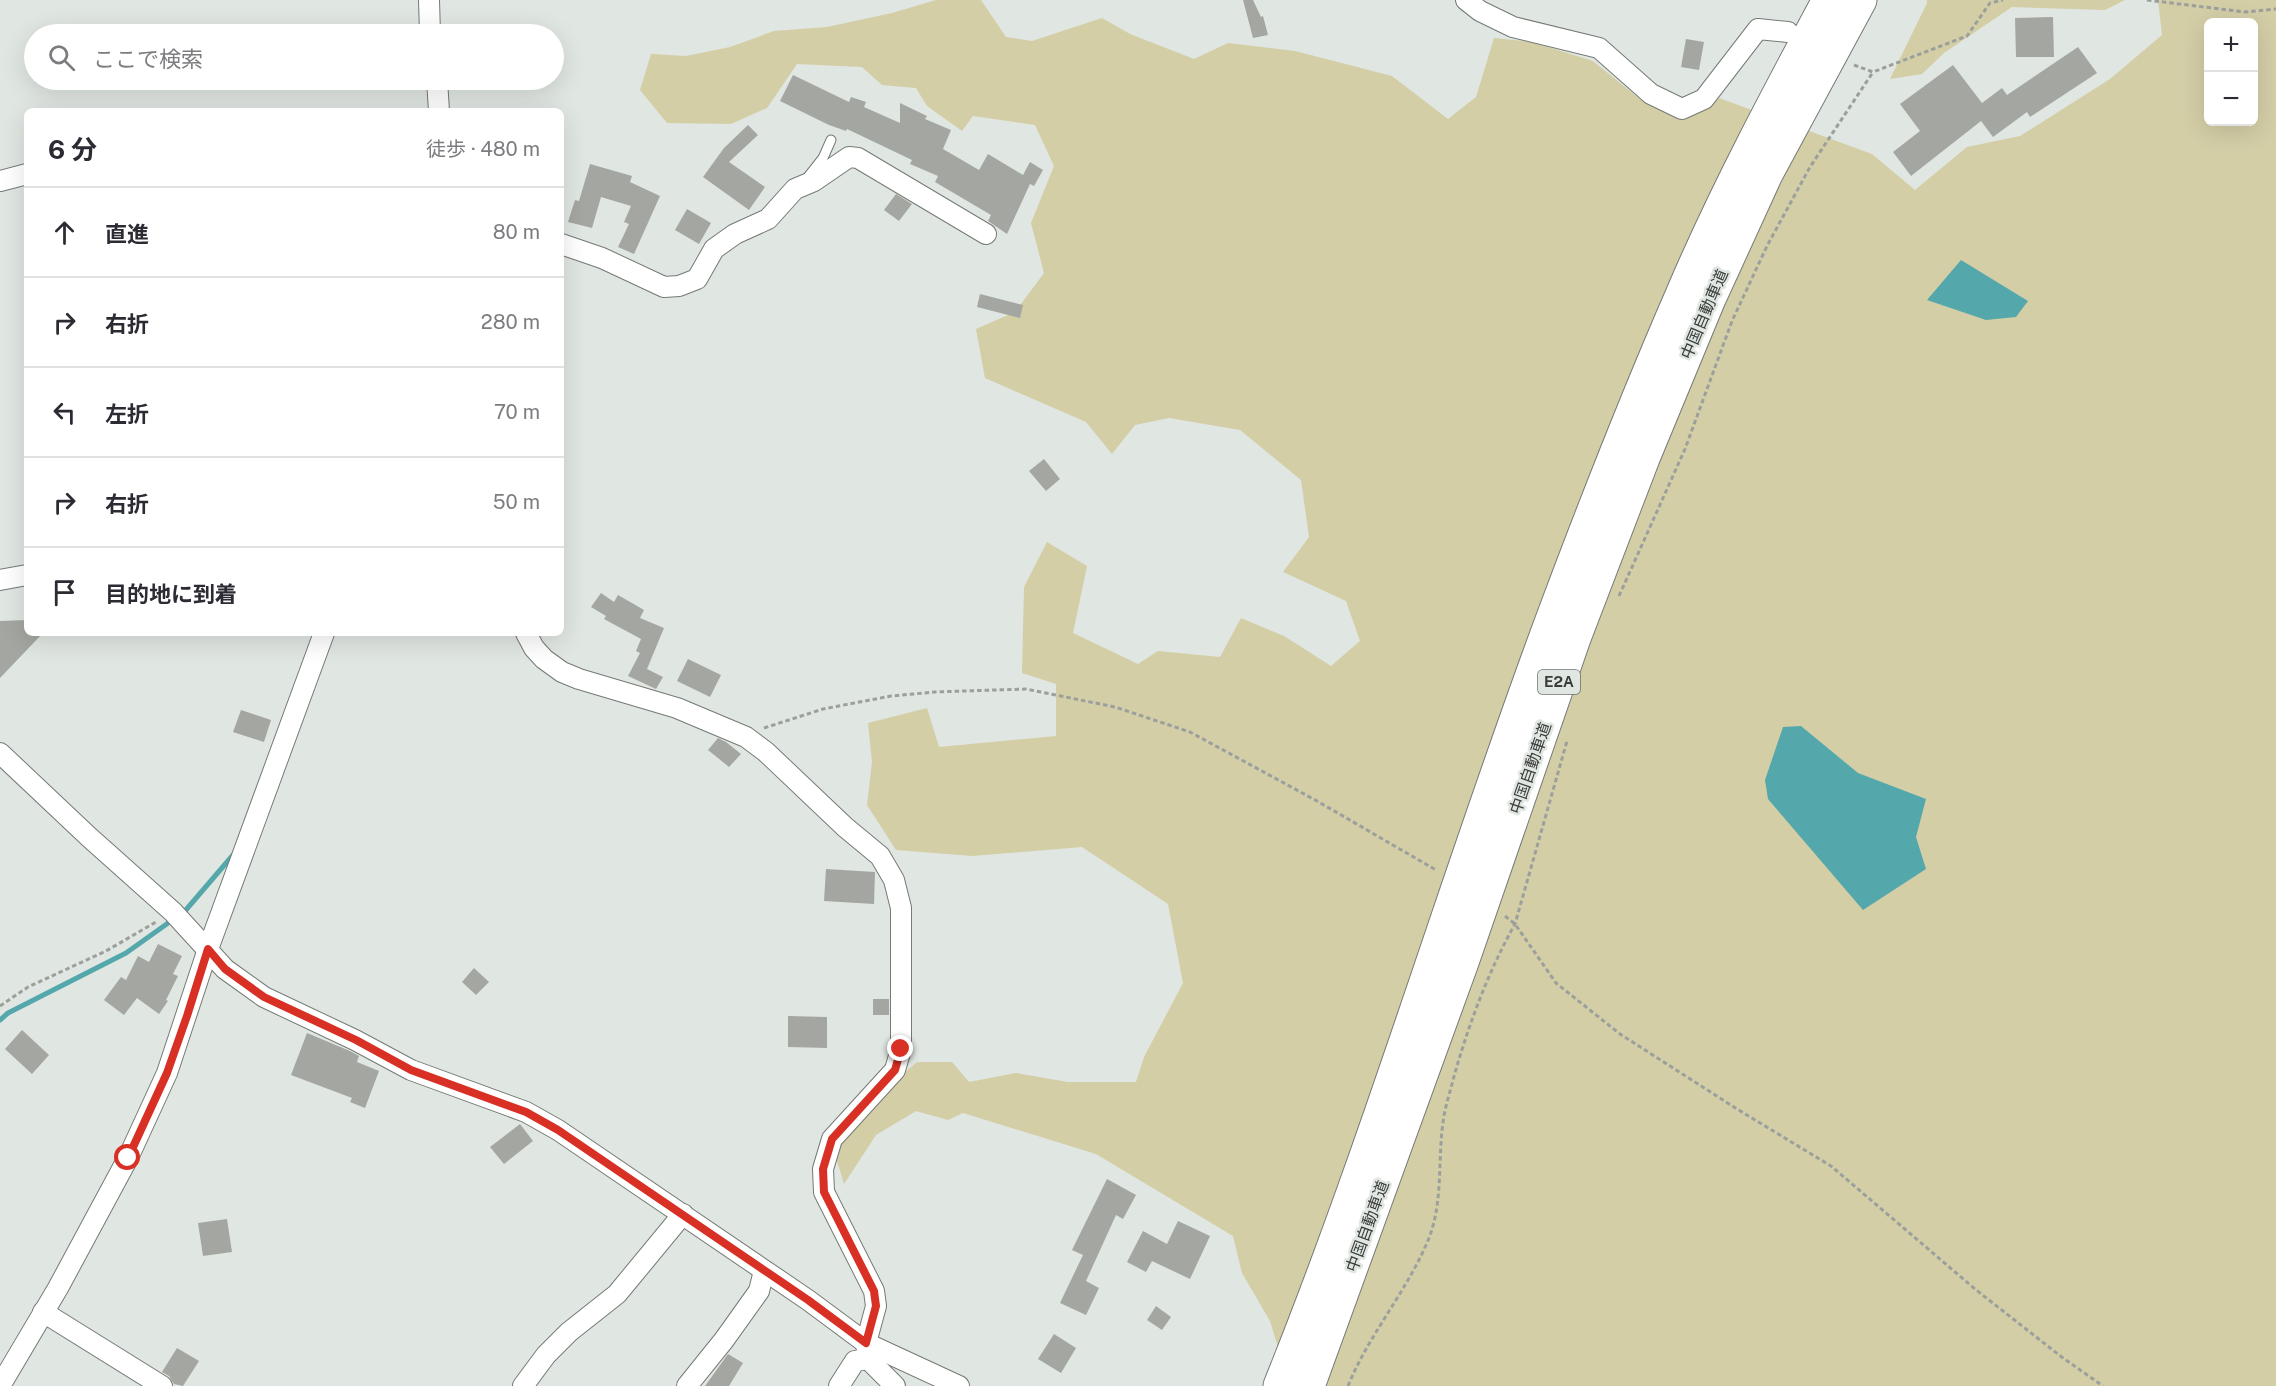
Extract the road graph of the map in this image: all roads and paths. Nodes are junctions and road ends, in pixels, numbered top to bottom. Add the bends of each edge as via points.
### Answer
1 (429, 0) edge
2 (1466, 0) edge
3 (1829, 0) edge
4 (1860, 0) edge
5 (2002, 0) edge
6 (2146, 0) edge
7 (2276, 9) edge
8 (430, 24) edge
9 (1788, 32) dead end
10 (1851, 64) dead end
11 (1873, 72) junction
12 (438, 90) edge
13 (439, 108) edge
14 (831, 140) dead end
15 (24, 175) edge
16 (0, 181) edge
17 (795, 189) junction
18 (986, 234) dead end
19 (564, 245) edge
20 (24, 576) edge
21 (0, 580) edge
22 (1615, 604) dead end
23 (323, 636) edge
24 (528, 636) edge
25 (1570, 732) dead end
26 (746, 737) junction
27 (0, 753) edge
28 (1438, 871) dead end
29 (174, 912) junction
30 (1503, 914) dead end
31 (1515, 924) junction
32 (208, 949) junction
33 (0, 1006) edge
34 (683, 1215) junction
35 (764, 1271) junction
36 (43, 1312) junction
37 (867, 1351) junction
38 (0, 1386) edge
39 (162, 1386) edge
40 (523, 1386) edge
41 (687, 1386) edge
42 (839, 1386) edge
43 (895, 1386) edge
44 (959, 1386) edge
45 (1280, 1386) edge
46 (1308, 1386) edge
47 (1348, 1386) edge
48 (2103, 1386) edge

1 - 8 street
2 - 9 street via 1513,27 1599,48 1651,94 1682,109 1704,99 1758,29
3 - 45 highway, 中国自動車道 / E2A via 1687,283 1620,446 1551,623 1365,1159
4 - 46 highway, 中国自動車道 / E2A via 1766,174 1643,458 1574,638
5 - 11 path via 1990,3 1966,36
6 - 7 path via 2245,12
10 - 11 path
11 - 22 path via 1810,167 1767,246 1732,321 1685,449
12 - 13 street
14 - 17 lane via 823,158
15 - 16 street
17 - 18 street via 849,157 858,158
17 - 19 street via 768,219 714,249 697,279 679,286 664,287
20 - 21 street
23 - 32 street
24 - 26 street via 544,660 562,672 677,708
25 - 31 path
26 - 28 path via 823,709 891,696 1026,689 1115,707 1190,732
26 - 37 street via 880,856 894,880 901,908 901,1049 895,1070 832,1139 823,1169 824,1192 874,1291 875,1312
27 - 29 street
29 - 32 street
29 - 33 path via 106,951 28,987
30 - 31 path
31 - 47 path via 1474,1013 1458,1063 1444,1116 1437,1202 1429,1236
31 - 48 path via 1556,982 1620,1034 1831,1166 1984,1296
32 - 34 street via 225,969 264,997 411,1070 526,1112
32 - 36 street via 170,1063 143,1126
34 - 35 street
34 - 40 street via 617,1294 569,1332
35 - 37 street via 808,1300
35 - 41 street via 759,1291
36 - 38 street
36 - 39 street
37 - 42 street via 855,1361
37 - 43 street
37 - 44 street

